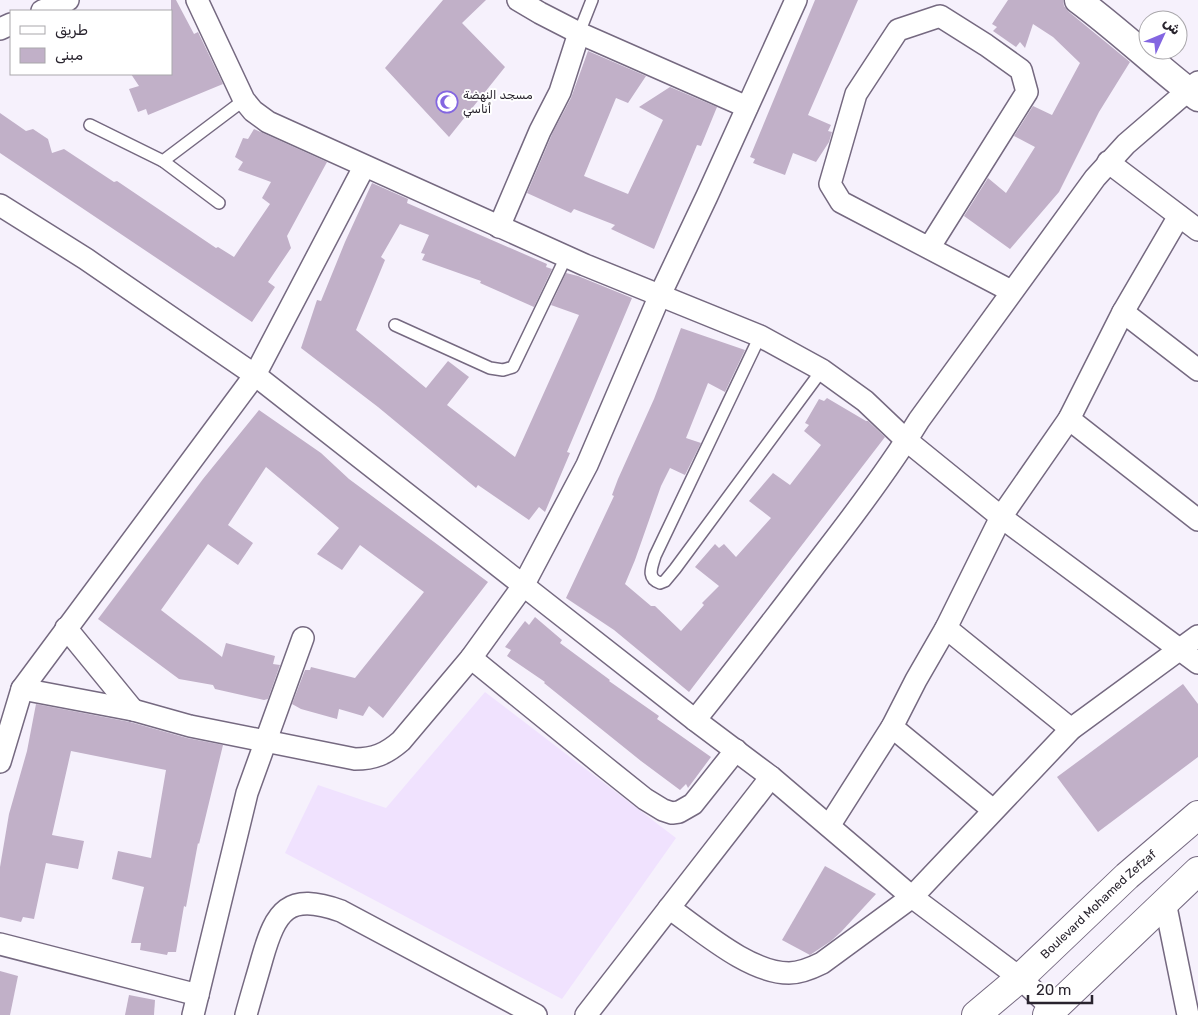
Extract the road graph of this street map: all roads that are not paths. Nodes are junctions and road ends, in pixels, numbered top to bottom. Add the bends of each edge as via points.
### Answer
1 (68, 0) edge
2 (197, 0) edge
3 (518, 0) edge
4 (592, 0) edge
5 (796, 0) edge
6 (1078, 0) edge
7 (44, 10) edge
8 (579, 32) junction
9 (1195, 90) edge
10 (244, 100) junction
11 (747, 108) junction
12 (90, 125) dead end
13 (163, 161) junction
14 (1108, 162) junction
15 (364, 166) junction
16 (219, 204) dead end
17 (0, 205) edge
18 (1179, 216) junction
19 (499, 227) junction
20 (1198, 230) edge
21 (929, 248) junction
22 (566, 256) junction
23 (1011, 291) junction
24 (660, 295) junction
25 (1123, 312) junction
26 (395, 325) dead end
27 (760, 336) junction
28 (822, 370) junction
29 (1198, 370) edge
30 (255, 375) junction
31 (1069, 419) junction
32 (906, 440) junction
33 (1001, 517) junction
34 (1198, 520) edge
35 (523, 586) junction
36 (66, 628) junction
37 (946, 628) junction
38 (1198, 636) edge
39 (303, 638) dead end
40 (1180, 648) junction
41 (471, 658) junction
42 (1198, 663) edge
43 (22, 689) junction
44 (133, 710) junction
45 (695, 720) junction
46 (892, 728) junction
47 (1071, 729) junction
48 (264, 742) junction
49 (736, 750) junction
50 (0, 762) edge
51 (772, 777) junction
52 (993, 810) junction
53 (1198, 815) edge
54 (829, 826) junction
55 (1198, 871) edge
56 (912, 897) junction
57 (1165, 902) junction
58 (669, 908) junction
59 (0, 944) edge
60 (1020, 978) junction
61 (195, 1005) edge
62 (1050, 1012) edge
63 (246, 1015) edge
64 (536, 1015) edge
65 (586, 1015) edge
66 (976, 1015) edge
67 (1188, 1015) edge

1 - 7 street
2 - 10 street
3 - 8 street
4 - 8 lane
5 - 11 street
6 - 9 street
8 - 11 street
8 - 19 street via 560,92
9 - 14 street
10 - 13 lane
10 - 15 street via 268,122
11 - 24 street
12 - 13 lane
13 - 16 lane
14 - 18 street
14 - 23 street
15 - 19 street
15 - 30 street
17 - 30 street via 86,259
18 - 20 street
18 - 25 street
19 - 22 street
21 - 21 street via 842,202 830,184 856,94 866,78 898,30 940,16 1021,70 1027,92
21 - 23 street
22 - 24 street
22 - 26 lane via 513,367 502,370 490,368
23 - 32 street
24 - 27 street
24 - 35 street via 588,464
25 - 29 street
25 - 31 street
27 - 28 street
27 - 28 lane via 655,556 651,571 655,582 665,581 675,569
28 - 32 street via 865,401
30 - 35 street
30 - 36 street
31 - 33 street
31 - 34 street
32 - 33 street
32 - 45 street via 755,646
33 - 37 street
33 - 40 street
35 - 41 street
35 - 45 street
36 - 43 street
36 - 44 street
37 - 46 street
37 - 47 street
38 - 40 street
39 - 48 street
40 - 42 street
40 - 47 street
41 - 48 street via 401,741 378,757 355,759
41 - 49 street via 645,799 663,810 679,812 693,804
43 - 44 street
43 - 50 street
44 - 48 street
45 - 49 street
46 - 52 street
46 - 54 street
47 - 52 street
48 - 61 street via 247,793
49 - 51 street
51 - 54 street
51 - 58 street
52 - 56 street
53 - 60 main road, Boulevard Mohamed Zefzaf via 1127,876
54 - 56 street
55 - 57 main road
56 - 58 street via 822,963 789,973 767,970 744,960
56 - 60 street
57 - 62 main road
57 - 67 street
58 - 65 street
59 - 61 street
60 - 62 street
60 - 66 main road, Boulevard Mohamed Zefzaf
63 - 64 street via 274,923 281,913 293,906 315,903 341,911

